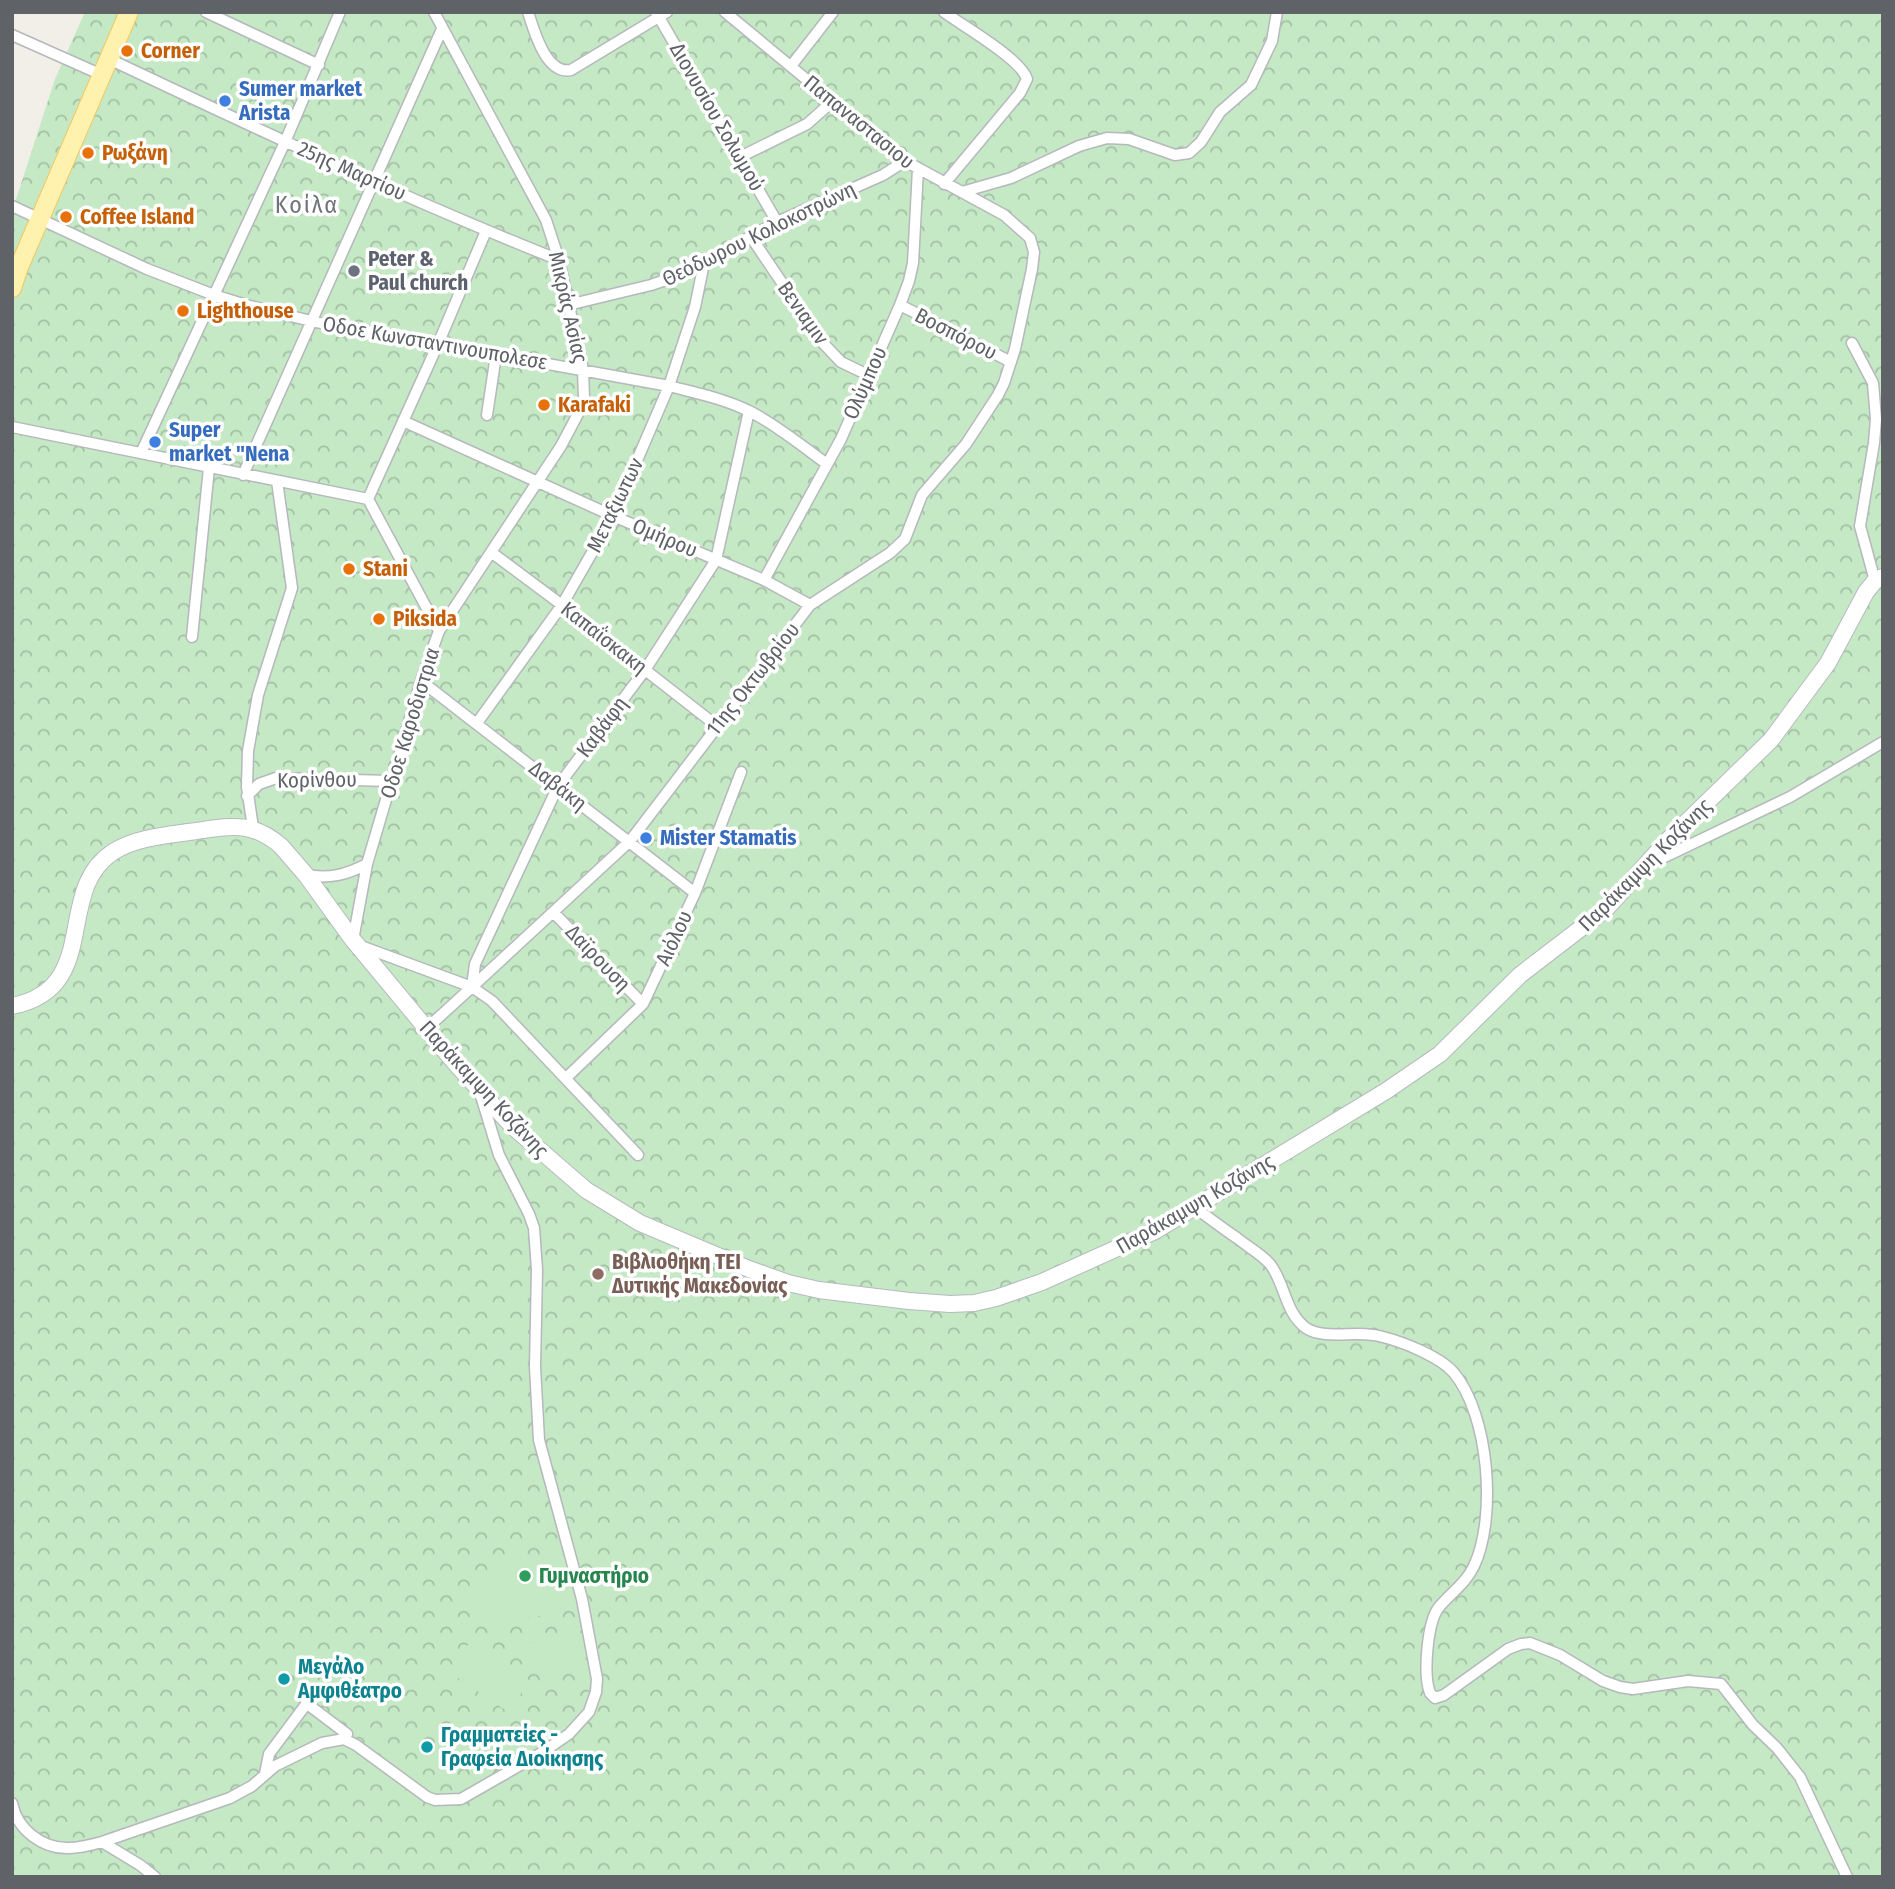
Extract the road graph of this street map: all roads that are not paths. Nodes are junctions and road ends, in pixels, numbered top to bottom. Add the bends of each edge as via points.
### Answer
1 (128, 12) edge
2 (206, 12) edge
3 (340, 12) edge
4 (434, 12) edge
5 (528, 12) edge
6 (725, 12) edge
7 (833, 12) edge
8 (944, 12) edge
9 (1277, 12) edge
10 (661, 14) edge
11 (442, 29) junction
12 (12, 35) edge
13 (319, 65) junction
14 (791, 66) junction
15 (105, 67) junction
16 (833, 100) junction
17 (285, 142) junction
18 (740, 157) junction
19 (905, 161) junction
20 (918, 169) junction
21 (374, 180) junction
22 (944, 184) junction
23 (962, 192) junction
24 (12, 206) edge
25 (1004, 215) joint
26 (41, 218) junction
27 (777, 222) junction
28 (486, 230) junction
29 (751, 237) junction
30 (559, 260) junction
31 (704, 263) junction
32 (12, 288) edge
33 (214, 295) junction
34 (568, 305) junction
35 (900, 305) junction
36 (311, 320) junction
37 (1852, 343) dead end
38 (438, 344) junction
39 (496, 355) junction
40 (1011, 362) junction
41 (583, 370) junction
42 (868, 375) junction
43 (669, 386) junction
44 (749, 411) junction
45 (487, 415) dead end
46 (403, 421) junction
47 (12, 427) edge
48 (141, 453) junction
49 (827, 464) junction
50 (209, 467) junction
51 (243, 475) junction
52 (277, 481) junction
53 (537, 482) junction
54 (368, 499) junction
55 (613, 516) junction
56 (491, 552) junction
57 (716, 560) junction
58 (1879, 579) edge
59 (764, 580) junction
60 (562, 605) junction
61 (810, 605) junction
62 (439, 631) junction
63 (192, 637) dead end
64 (645, 670) junction
65 (421, 681) junction
66 (477, 723) junction
67 (717, 726) junction
68 (1883, 742) edge
69 (741, 772) dead end
70 (391, 781) junction
71 (558, 786) junction
72 (247, 796) junction
73 (253, 828) junction
74 (630, 841) junction
75 (367, 864) junction
76 (1646, 866) junction
77 (306, 875) junction
78 (695, 893) junction
79 (554, 913) junction
80 (355, 943) junction
81 (472, 987) junction
82 (643, 1004) junction
83 (12, 1006) edge
84 (426, 1029) junction
85 (566, 1078) junction
86 (480, 1091) junction
87 (638, 1155) dead end
88 (1194, 1207) junction
89 (344, 1739) junction
90 (265, 1774) junction
91 (12, 1803) edge
92 (102, 1842) junction
93 (155, 1877) edge
94 (1847, 1877) edge

1 - 15 main road
2 - 13 street
3 - 13 street
4 - 11 street, Μικράς Ασίας
5 - 10 street via 553,67 564,72
6 - 14 street, Παπαναστασιου
7 - 14 street
8 - 22 street via 1012,59 1024,69 1027,79
9 - 23 street via 1272,41 1251,85 1220,112 1189,153 1175,155 1129,139 1107,138
10 - 18 street, Διονυσίου Σολωμού
11 - 21 street
11 - 30 street, Μικράς Ασίας via 526,182
12 - 15 street, 25ης Μαρτίου
13 - 17 street
14 - 16 street, Παπαναστασιου
15 - 17 street, 25ης Μαρτίου
15 - 26 main road
16 - 18 street via 807,124
16 - 19 street, Παπαναστασιου
17 - 21 street, 25ης Μαρτίου
17 - 33 street
18 - 27 street, Διονυσίου Σολωμού
19 - 20 street, Παπαναστασιου
19 - 27 street, Θεόδωρου Κολοκοτρώνη
20 - 22 street, Παπαναστασιου
20 - 35 street, Ολύμπου via 913,263
21 - 28 street, 25ης Μαρτίου
21 - 36 street
22 - 23 street, Παπαναστασιου
23 - 25 street, Παπαναστασιου
24 - 26 street, Oδοε Κωνσταντινουπολεσε
25 - 40 street, 11ης Οκτωβρίου via 1030,238 1034,251
26 - 32 main road
26 - 33 street, Oδοε Κωνσταντινουπολεσε via 146,269
27 - 29 street, Θεόδωρου Κολοκοτρώνη
28 - 30 street, 25ης Μαρτίου
28 - 38 street
29 - 31 street, Θεόδωρου Κολοκοτρώνη
29 - 42 street, Βενιαμιν via 822,342 841,362
30 - 34 street, Μικράς Ασίας
31 - 34 street, Θεόδωρου Κολοκοτρώνη via 651,285
31 - 43 street, Μεταξιωτων
33 - 36 street, Oδοε Κωνσταντινουπολεσε
33 - 48 street
34 - 41 street, Μικράς Ασίας
35 - 40 street, Βοσπόρου
35 - 42 street, Ολύμπου
36 - 38 street, Oδοε Κωνσταντινουπολεσε
36 - 51 street
37 - 58 street via 1873,383 1874,443 1860,526
38 - 39 street, Oδοε Κωνσταντινουπολεσε
38 - 46 street
39 - 41 street, Oδοε Κωνσταντινουπολεσε
39 - 45 street
40 - 61 street, 11ης Οκτωβρίου via 1004,383 976,429 922,495 905,539 890,554
41 - 43 street, Oδοε Κωνσταντινουπολεσε
41 - 53 street, Μικράς Ασίας via 579,412
42 - 49 street, Ολύμπου
43 - 44 street, Oδοε Κωνσταντινουπολεσε
43 - 55 street, Μεταξιωτων
44 - 49 street, Oδοε Κωνσταντινουπολεσε
44 - 57 street, Καβάφη
46 - 53 street, Ομήρου
46 - 54 street
47 - 48 street
48 - 50 street
49 - 59 street, Ολύμπου
50 - 51 street
50 - 63 street
51 - 52 street
52 - 54 street
52 - 72 street via 292,588 258,695 248,751
53 - 55 street, Ομήρου
53 - 56 street, Μικράς Ασίας
54 - 62 street, Oδοε Καροδιστρια
55 - 57 street, Ομήρου
55 - 60 street, Μεταξιωτων
56 - 60 street, Καπαΐσκακη
56 - 62 street, Μικράς Ασίας
57 - 59 street, Ομήρου
57 - 64 street, Καβάφη
58 - 76 main road, Παράκαμψη Κοζάνης via 1857,606 1828,663 1772,740
59 - 61 street, Ομήρου
60 - 64 street, Καπαΐσκακη
60 - 66 street, Μεταξιωτων
61 - 67 street, 11ης Οκτωβρίου
62 - 65 street, Oδοε Καροδιστρια
64 - 67 street, Καπαΐσκακη
64 - 71 street, Καβάφη
65 - 66 street, Δαβάκη
65 - 70 street, Oδοε Καροδιστρια
66 - 71 street, Δαβάκη
67 - 74 street, 11ης Οκτωβρίου
68 - 76 street via 1790,797
69 - 78 street, Αιόλου
70 - 72 street, Κορίνθου via 276,778
70 - 75 street, Oδοε Καροδιστρια
71 - 74 street, Δαβάκη
71 - 81 street, Καβάφη via 474,964
72 - 73 street
73 - 77 main road, Παράκαμψη Κοζάνης via 281,846
73 - 83 main road via 229,826 183,833 139,841 112,852 90,878 71,957 60,977 47,993
74 - 78 street, Δαβάκη
74 - 79 street, 11ης Οκτωβρίου
75 - 77 street via 339,876
75 - 80 street, Oδοε Καροδιστρια
76 - 88 main road, Παράκαμψη Κοζάνης via 1606,909 1520,975 1440,1054
77 - 80 main road, Παράκαμψη Κοζάνης
78 - 82 street, Αιόλου
79 - 81 street, 11ης Οκτωβρίου
79 - 82 street, Δαϊρουση
80 - 81 street
80 - 84 main road, Παράκαμψη Κοζάνης
81 - 84 street
81 - 85 street via 492,1001
82 - 85 street, Αιόλου
84 - 86 main road, Παράκαμψη Κοζάνης
85 - 87 street
86 - 88 main road, Παράκαμψη Κοζάνης via 542,1154 609,1205 749,1269 819,1290 974,1303 1096,1259
86 - 89 street via 499,1155 534,1228 539,1440 582,1599 597,1679 594,1702 569,1734 468,1796 452,1801 427,1797
88 - 94 street via 1261,1254 1303,1326 1322,1334 1368,1333 1402,1343 1452,1371 1467,1394 1485,1456 1485,1528 1471,1572 1434,1613 1428,1661 1430,1693 1435,1698 1444,1695 1508,1649 1530,1643 1620,1687 1688,1681 1721,1684 1800,1777
89 - 90 street via 314,1746
89 - 90 street via 347,1734 308,1701 269,1754
90 - 92 street via 230,1798
91 - 92 street via 23,1826 44,1843 69,1848
92 - 93 street

